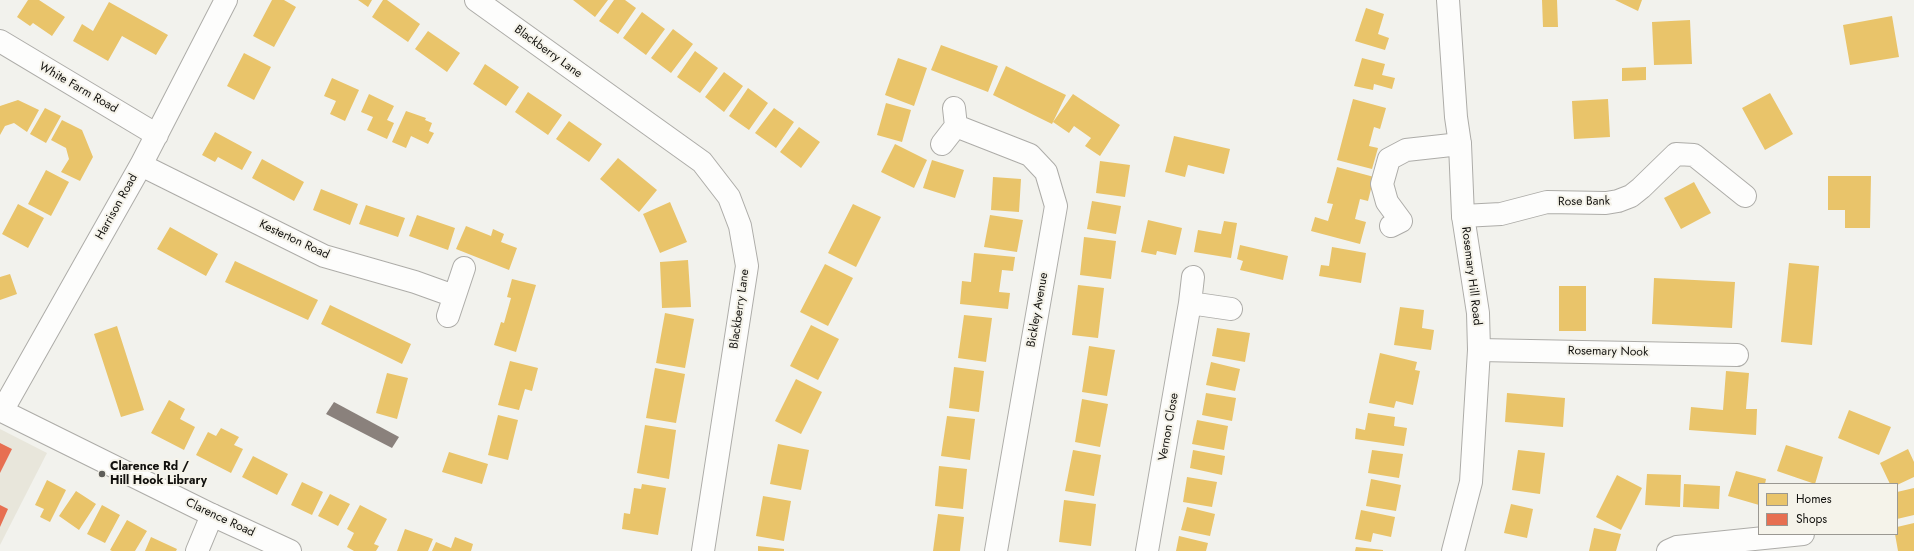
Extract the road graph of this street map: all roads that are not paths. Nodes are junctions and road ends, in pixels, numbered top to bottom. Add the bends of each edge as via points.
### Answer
1 (226, 0) edge
2 (476, 0) edge
3 (1448, 0) edge
4 (3, 50) edge
5 (157, 135) junction
6 (942, 144) dead end
7 (1460, 144) junction
8 (141, 165) junction
9 (1745, 196) dead end
10 (1463, 216) junction
11 (1391, 226) dead end
12 (464, 268) dead end
13 (1193, 277) dead end
14 (1190, 303) junction
15 (1231, 308) dead end
16 (1479, 350) junction
17 (1737, 355) dead end
18 (1, 410) edge
19 (212, 515) junction
20 (1793, 535) edge
21 (197, 551) edge
22 (290, 551) edge
23 (703, 551) edge
24 (996, 551) edge
25 (1147, 551) edge
26 (1453, 551) edge
27 (1668, 551) edge

1 - 5 street, Harrison Road
2 - 23 street, Blackberry Lane via 702,162 729,197 740,226 747,266
3 - 7 street, Rosemary Hill Road
4 - 5 street, White Farm Road
5 - 8 street, Harrison Road
6 - 24 street, Bickley Avenue via 955,117 1030,155 1046,172 1056,206
7 - 10 street, Rosemary Hill Road
7 - 11 street via 1406,150 1389,160 1382,184 1387,202 1401,221
8 - 12 street, Kesterton Road via 324,256 415,282 451,306
8 - 18 street, Harrison Road
9 - 10 street, Rose Bank via 1694,155 1676,154 1641,188 1631,196 1618,201 1547,202 1501,214
10 - 16 street, Rosemary Hill Road via 1478,313
13 - 14 street, Vernon Close
14 - 15 street
14 - 25 street, Vernon Close
16 - 17 street, Rosemary Nook
16 - 26 street, Rosemary Hill Road via 1471,482
18 - 19 street, Clarence Road
19 - 21 street
19 - 22 street, Clarence Road
20 - 27 street via 1677,547

